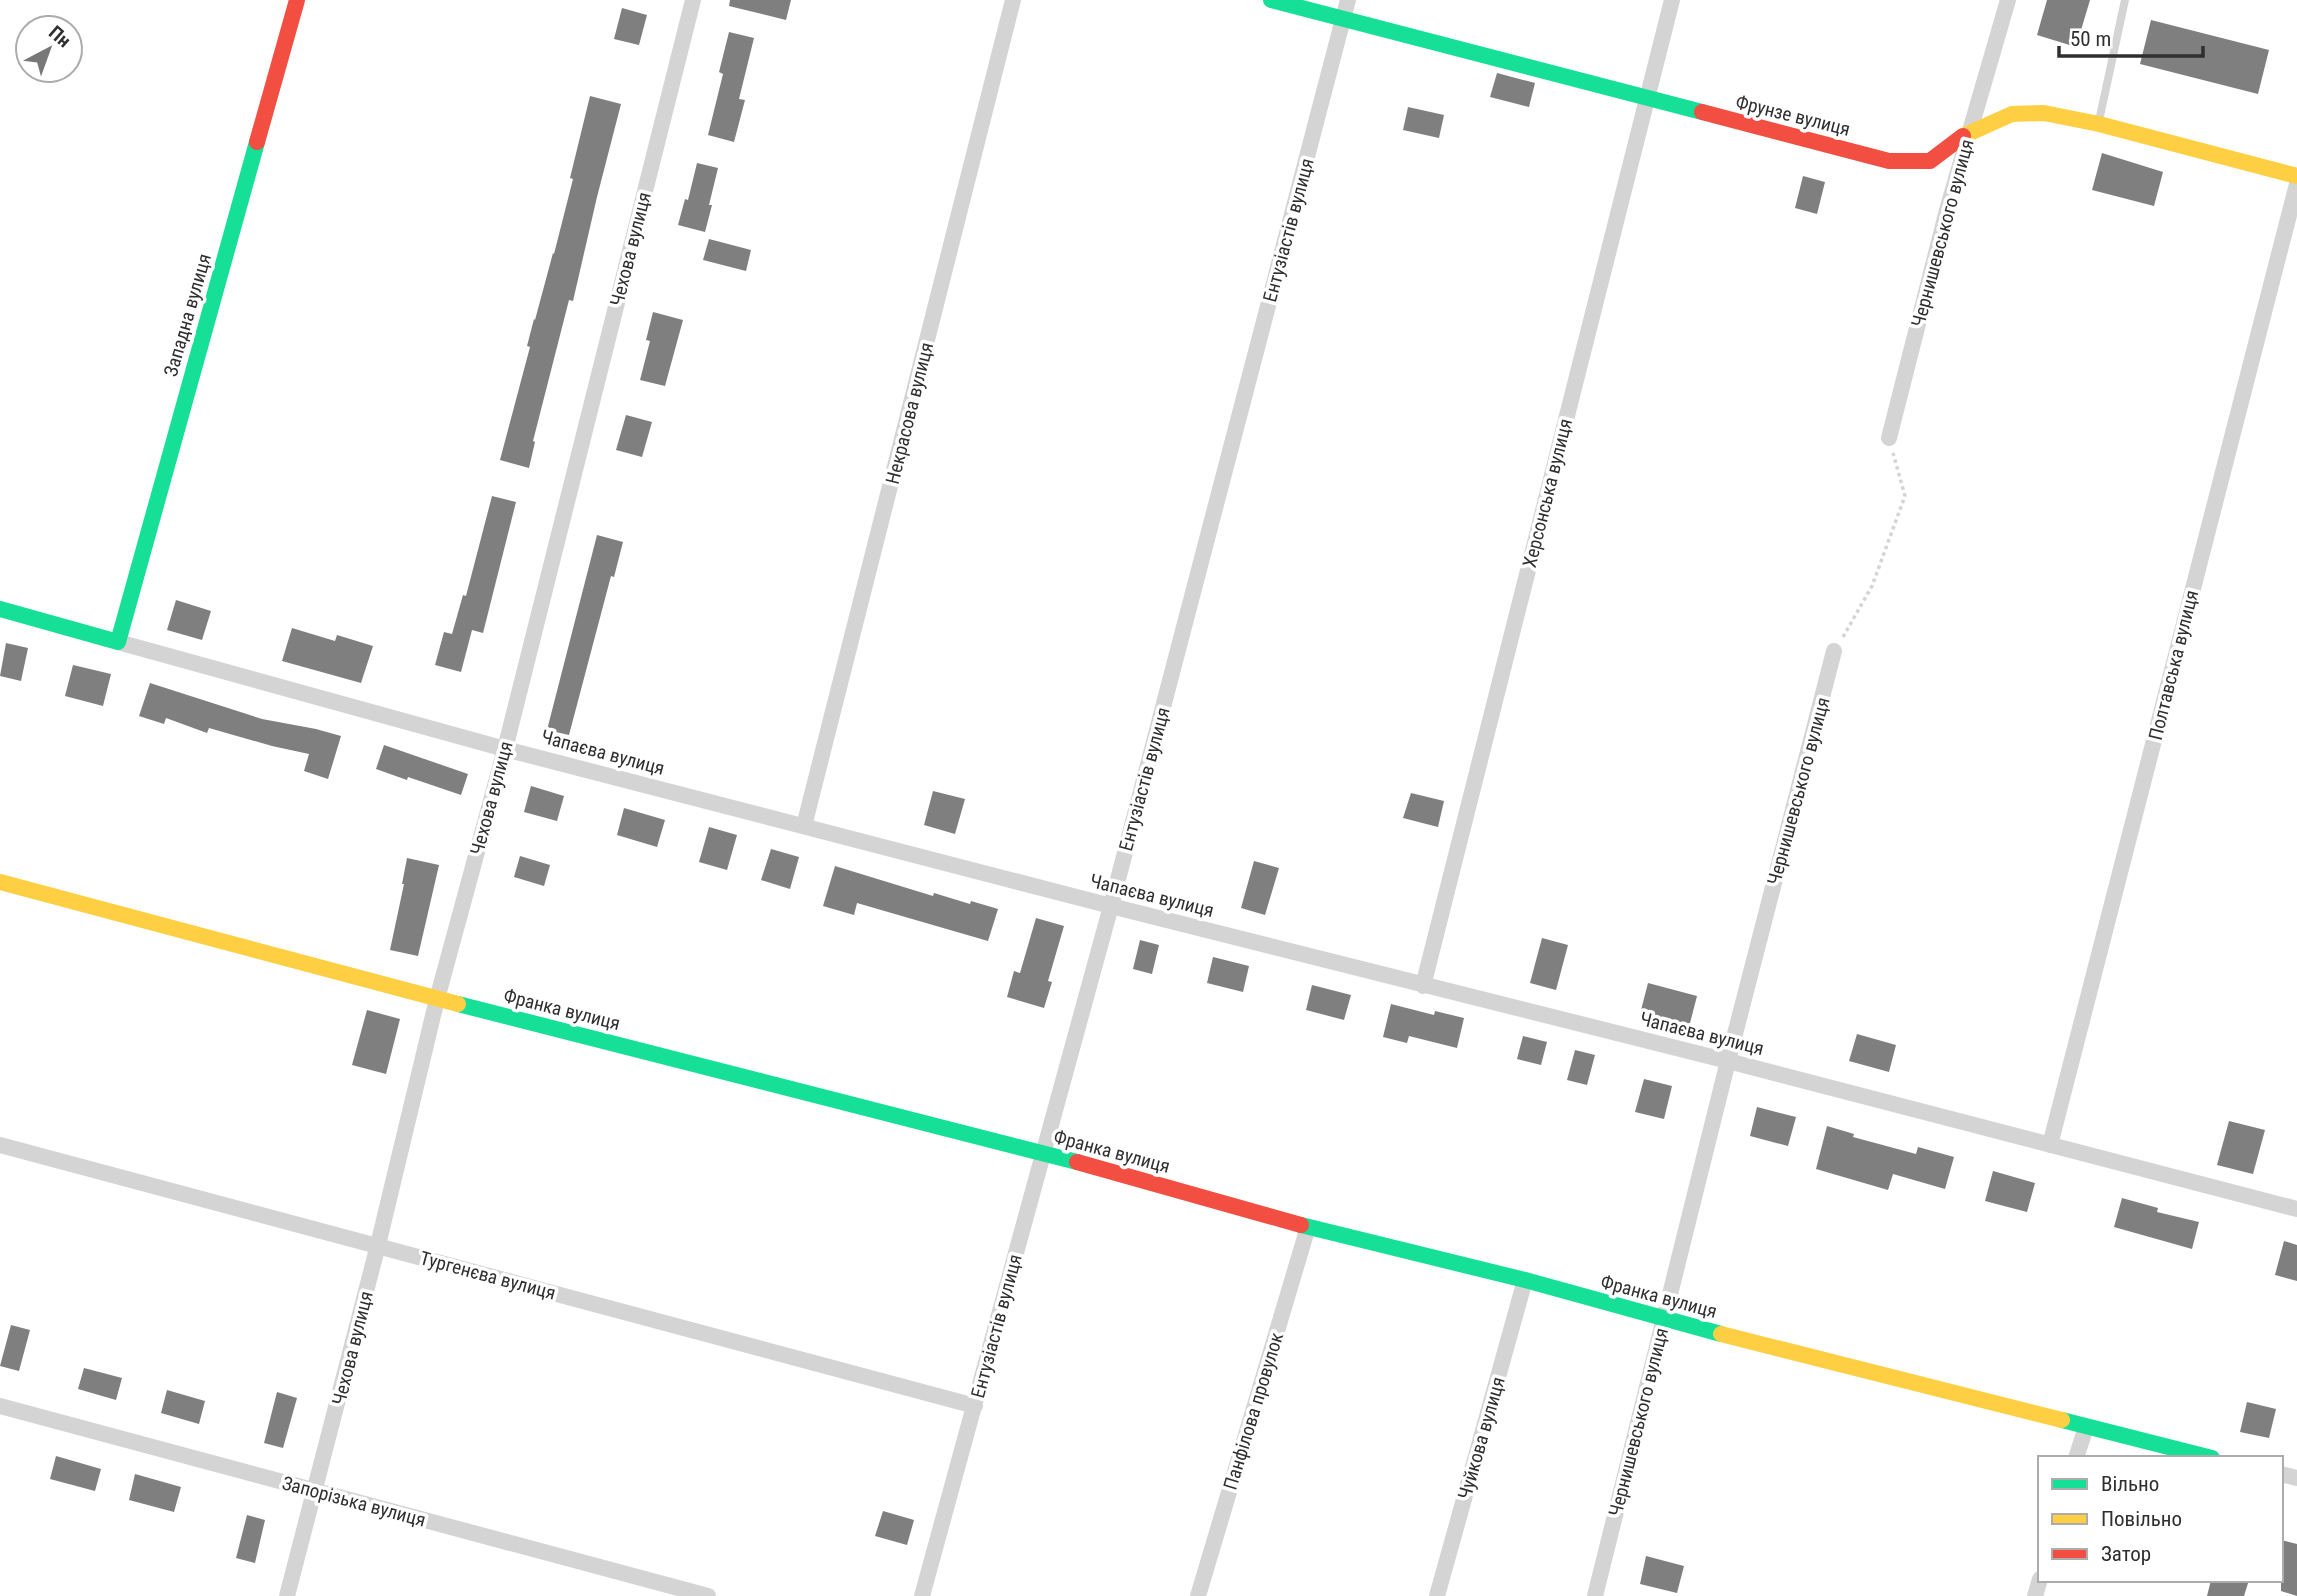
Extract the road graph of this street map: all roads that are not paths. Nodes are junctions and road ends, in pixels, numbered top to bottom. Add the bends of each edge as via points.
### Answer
1 (297, 0) edge
2 (693, 0) edge
3 (1013, 0) edge
4 (1271, 0) edge
5 (1348, 0) edge
6 (1672, 0) edge
7 (2008, 0) edge
8 (2126, 0) edge
9 (1343, 19) junction
10 (1646, 99) junction
11 (2099, 124) junction
12 (1969, 132) junction
13 (2297, 176) edge
14 (2297, 184) edge
15 (1889, 438) road end
16 (0, 609) edge
17 (118, 642) junction
18 (1834, 651) road end
19 (505, 749) junction
20 (804, 826) junction
21 (0, 882) edge
22 (1111, 906) junction
23 (1423, 986) junction
24 (437, 999) junction
25 (1728, 1061) junction
26 (0, 1145) edge
27 (2050, 1145) junction
28 (1043, 1153) junction
29 (2297, 1209) edge
30 (1308, 1227) junction
31 (378, 1245) junction
32 (1525, 1280) junction
33 (1664, 1320) junction
34 (0, 1406) edge
35 (975, 1406) junction
36 (2086, 1427) junction
37 (2077, 1456) edge
38 (2204, 1456) edge
39 (316, 1490) junction
40 (287, 1596) edge
41 (708, 1596) edge
42 (922, 1596) edge
43 (1198, 1596) edge
44 (1437, 1596) edge
45 (1595, 1596) edge

1 - 17 street, Западна вулиця
2 - 19 street, Чехова вулиця
3 - 20 street, Некрасова вулиця
4 - 9 street, Фрунзе вулиця
5 - 9 street, Ентузіастів вулиця
6 - 10 street, Херсонська вулиця
7 - 12 street, Чернишевського вулиця
8 - 11 lane
9 - 10 street, Фрунзе вулиця
9 - 22 street, Ентузіастів вулиця
10 - 12 street, Фрунзе вулиця via 1889,161 1930,161
10 - 23 street, Херсонська вулиця
11 - 12 street, Фрунзе вулиця via 2044,113 2012,114
11 - 13 street, Фрунзе вулиця
12 - 15 street, Чернишевського вулиця
14 - 27 street, Полтавська вулиця
16 - 17 street, Чапаєва вулиця
17 - 19 street, Чапаєва вулиця
18 - 25 street, Чернишевського вулиця
19 - 20 street, Чапаєва вулиця
19 - 24 street, Чехова вулиця
20 - 22 street, Чапаєва вулиця
21 - 24 street, Франка вулиця
22 - 23 street, Чапаєва вулиця
22 - 28 street, Ентузіастів вулиця
23 - 25 street, Чапаєва вулиця
24 - 28 street, Франка вулиця
24 - 31 street, Чехова вулиця
25 - 27 street, Чапаєва вулиця
25 - 33 street, Чернишевського вулиця
26 - 31 street, Тургенєва вулиця
27 - 29 street, Чапаєва вулиця
28 - 30 street, Франка вулиця
28 - 35 street, Ентузіастів вулиця
30 - 32 street, Франка вулиця
30 - 43 street, Панфілова провулок
31 - 35 street, Тургенєва вулиця
31 - 39 street, Чехова вулиця
32 - 33 street, Франка вулиця
32 - 44 street, Чуйкова вулиця
33 - 36 street, Франка вулиця
33 - 45 street, Чернишевського вулиця
34 - 39 street, Запорізька вулиця
35 - 42 street, Ентузіастів вулиця
36 - 37 street
36 - 38 street, Франка вулиця
39 - 40 street, Чехова вулиця
39 - 41 street, Запорізька вулиця

